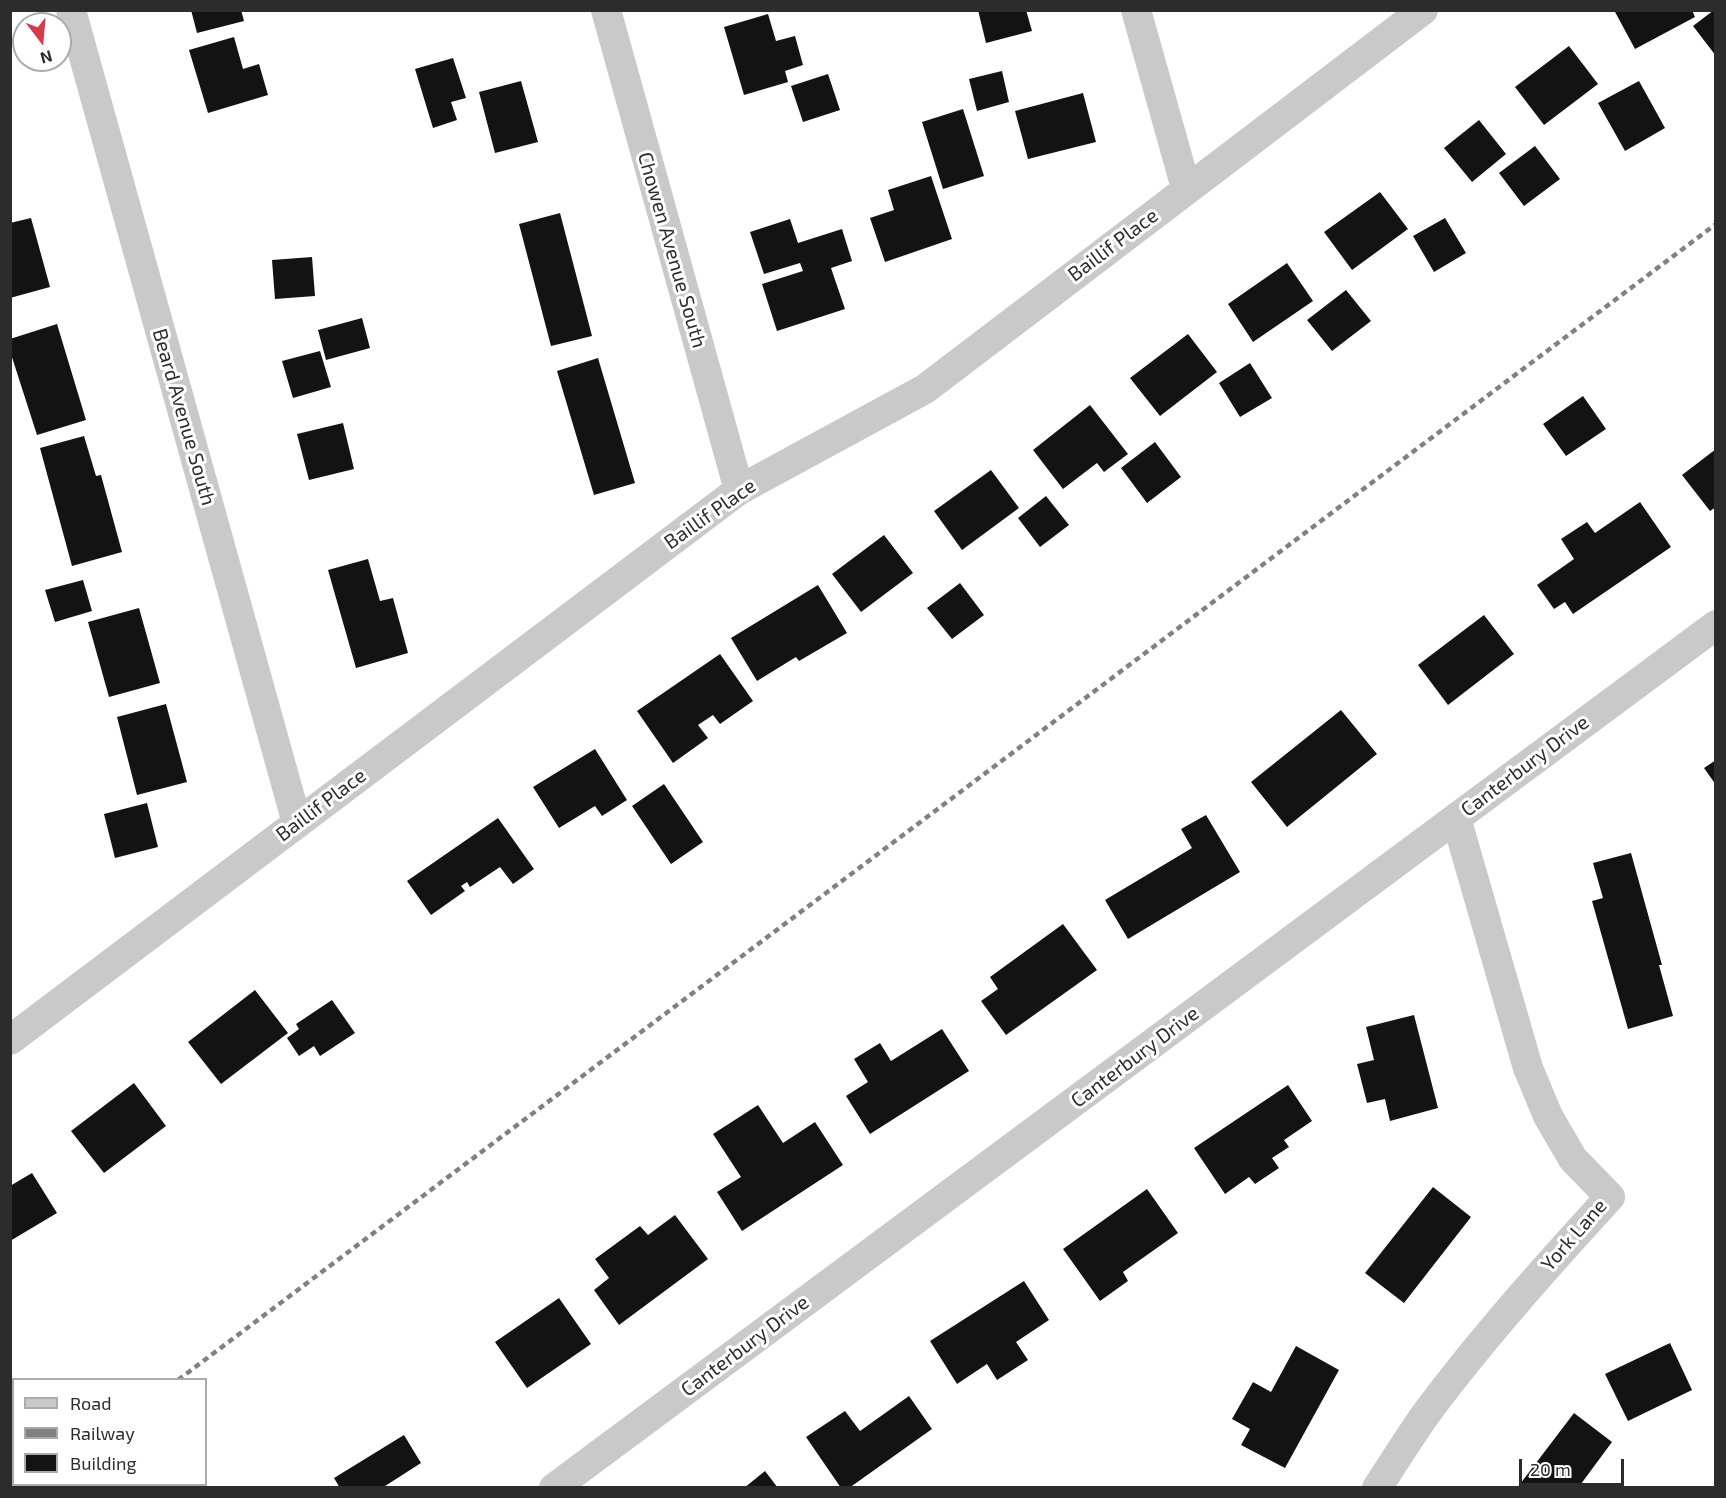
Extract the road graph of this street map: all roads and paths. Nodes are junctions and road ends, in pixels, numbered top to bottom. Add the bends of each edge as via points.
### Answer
1 (71, 10) edge
2 (606, 10) edge
3 (1136, 10) edge
4 (1423, 10) edge
5 (1186, 188) junction
6 (739, 490) junction
7 (1716, 625) edge
8 (1456, 818) junction
9 (297, 824) junction
10 (10, 1040) edge
11 (554, 1488) edge
12 (1377, 1488) edge

1 - 9 street, Beard Avenue South
2 - 6 street, Chowen Avenue South
3 - 5 street
4 - 5 street, Baillif Place
5 - 6 street, Baillif Place via 925,389
6 - 9 street, Baillif Place
7 - 8 street, Canterbury Drive
8 - 11 street, Canterbury Drive
8 - 12 street, York Lane via 1528,1068 1548,1116 1573,1159 1610,1197 1523,1294 1428,1412
9 - 10 street, Baillif Place

